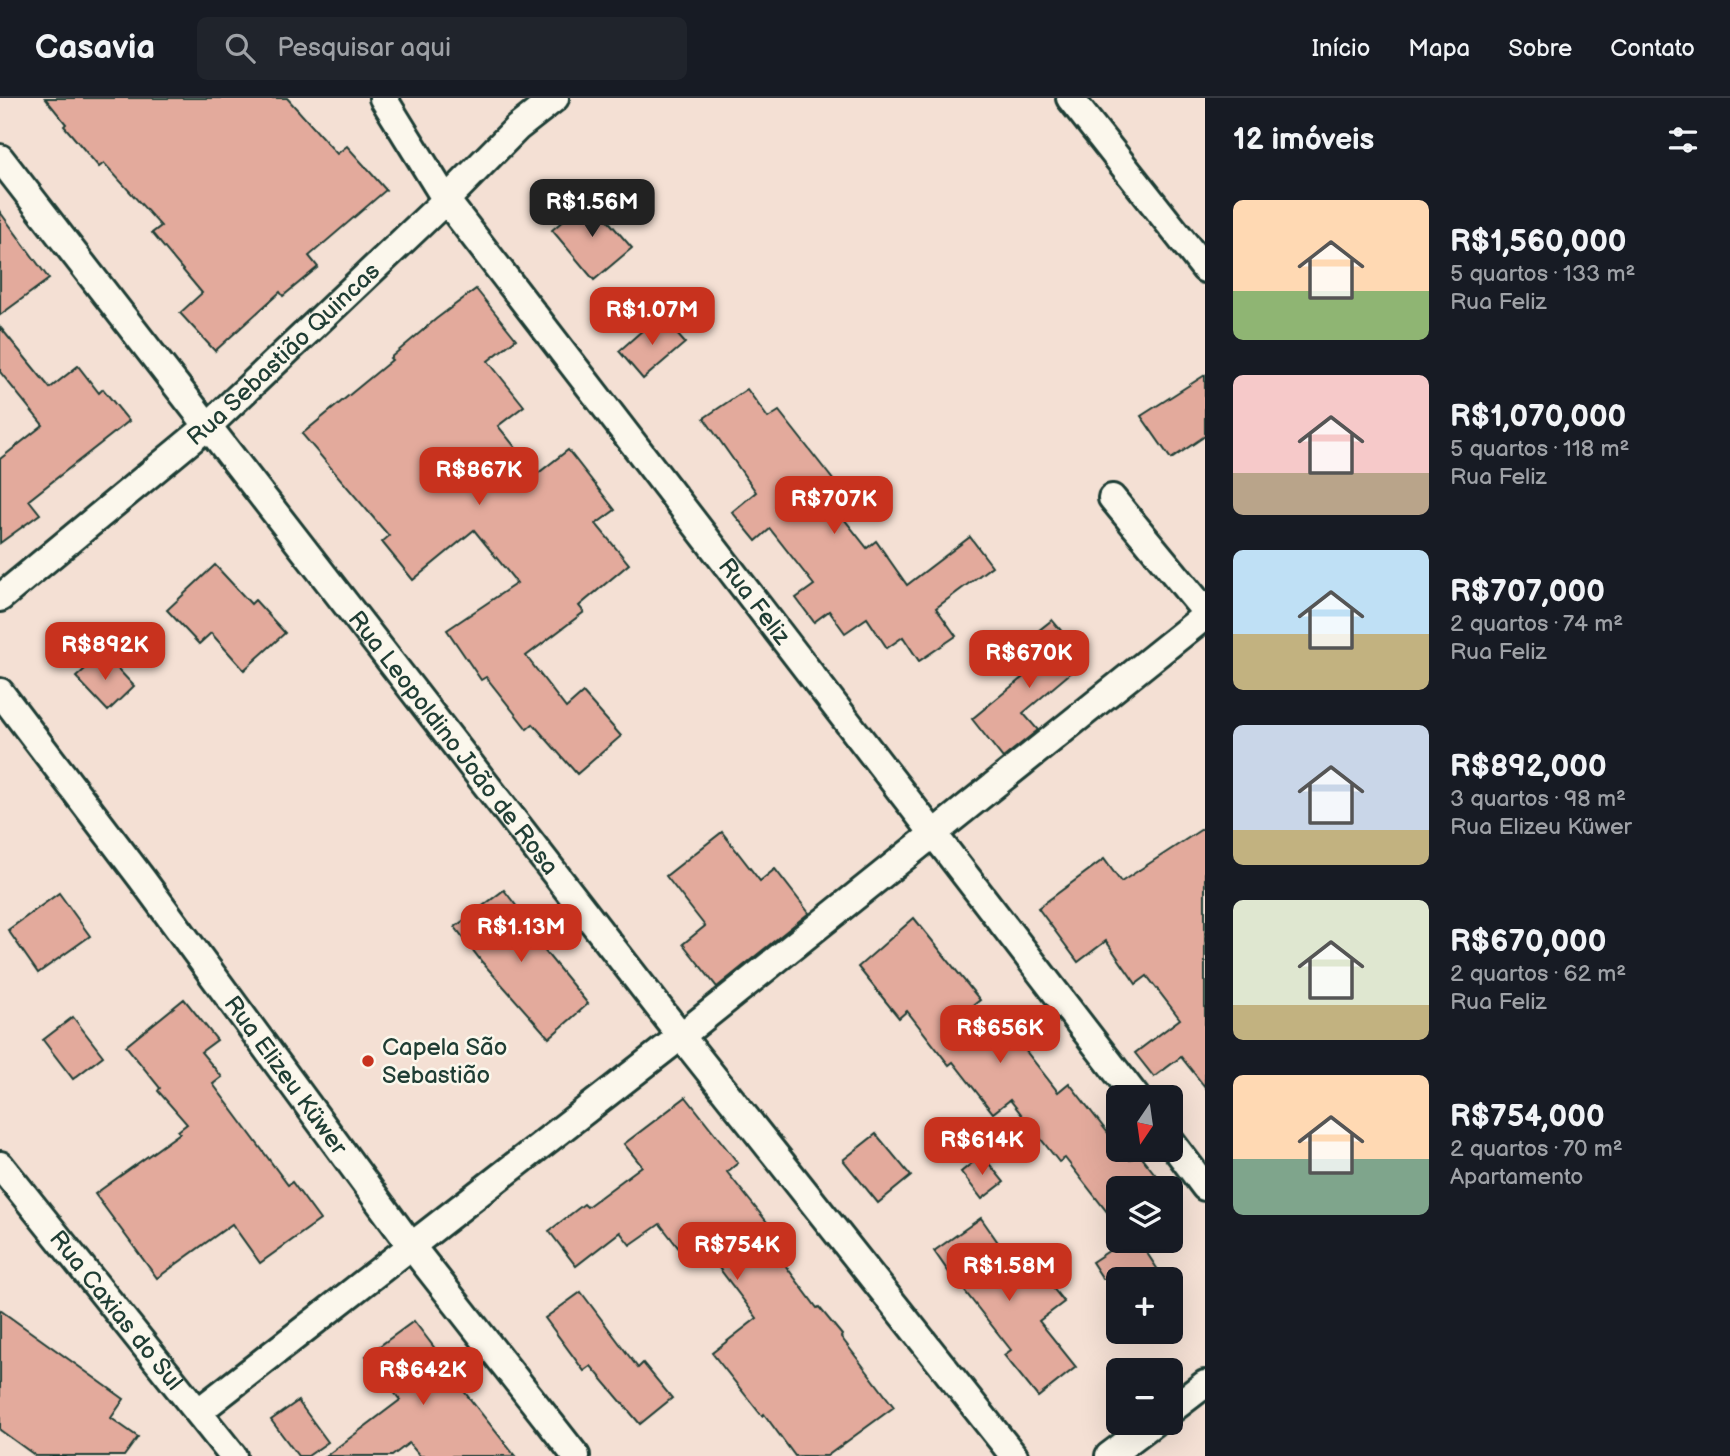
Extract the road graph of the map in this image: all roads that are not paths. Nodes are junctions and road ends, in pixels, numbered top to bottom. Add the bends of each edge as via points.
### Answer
1 (383, 98) edge
2 (555, 98) edge
3 (1070, 98) edge
4 (0, 158) edge
5 (446, 200) junction
6 (1205, 270) edge
7 (208, 426) junction
8 (1112, 498) dead end
9 (0, 598) edge
10 (1205, 611) edge
11 (1205, 616) edge
12 (0, 692) edge
13 (935, 834) junction
14 (681, 1036) junction
15 (1127, 1085) edge
16 (1183, 1158) edge
17 (0, 1165) edge
18 (1205, 1187) edge
19 (412, 1247) junction
20 (1201, 1394) edge
21 (1183, 1404) edge
22 (198, 1412) junction
23 (1137, 1435) edge
24 (233, 1456) edge
25 (576, 1456) edge
26 (1014, 1456) edge
27 (1108, 1456) edge

1 - 5 street, Rua Feliz
2 - 5 street, Rua Sebastião Quincas via 517,128
3 - 6 street
4 - 7 street, Rua Leopoldino João de Rosa
5 - 7 street, Rua Sebastião Quincas
5 - 13 street, Rua Feliz
7 - 9 street, Rua Sebastião Quincas
7 - 14 street, Rua Leopoldino João de Rosa
8 - 10 street
11 - 13 street
12 - 19 street, Rua Elizeu Küwer
13 - 14 street
13 - 15 street, Rua Feliz
14 - 19 street
14 - 26 street, Rua Leopoldino João de Rosa
16 - 18 street
17 - 22 street, Rua Caxias do Sul
19 - 22 street
19 - 25 street, Rua Elizeu Küwer
20 - 21 street
22 - 24 street, Rua Caxias do Sul
23 - 27 street

